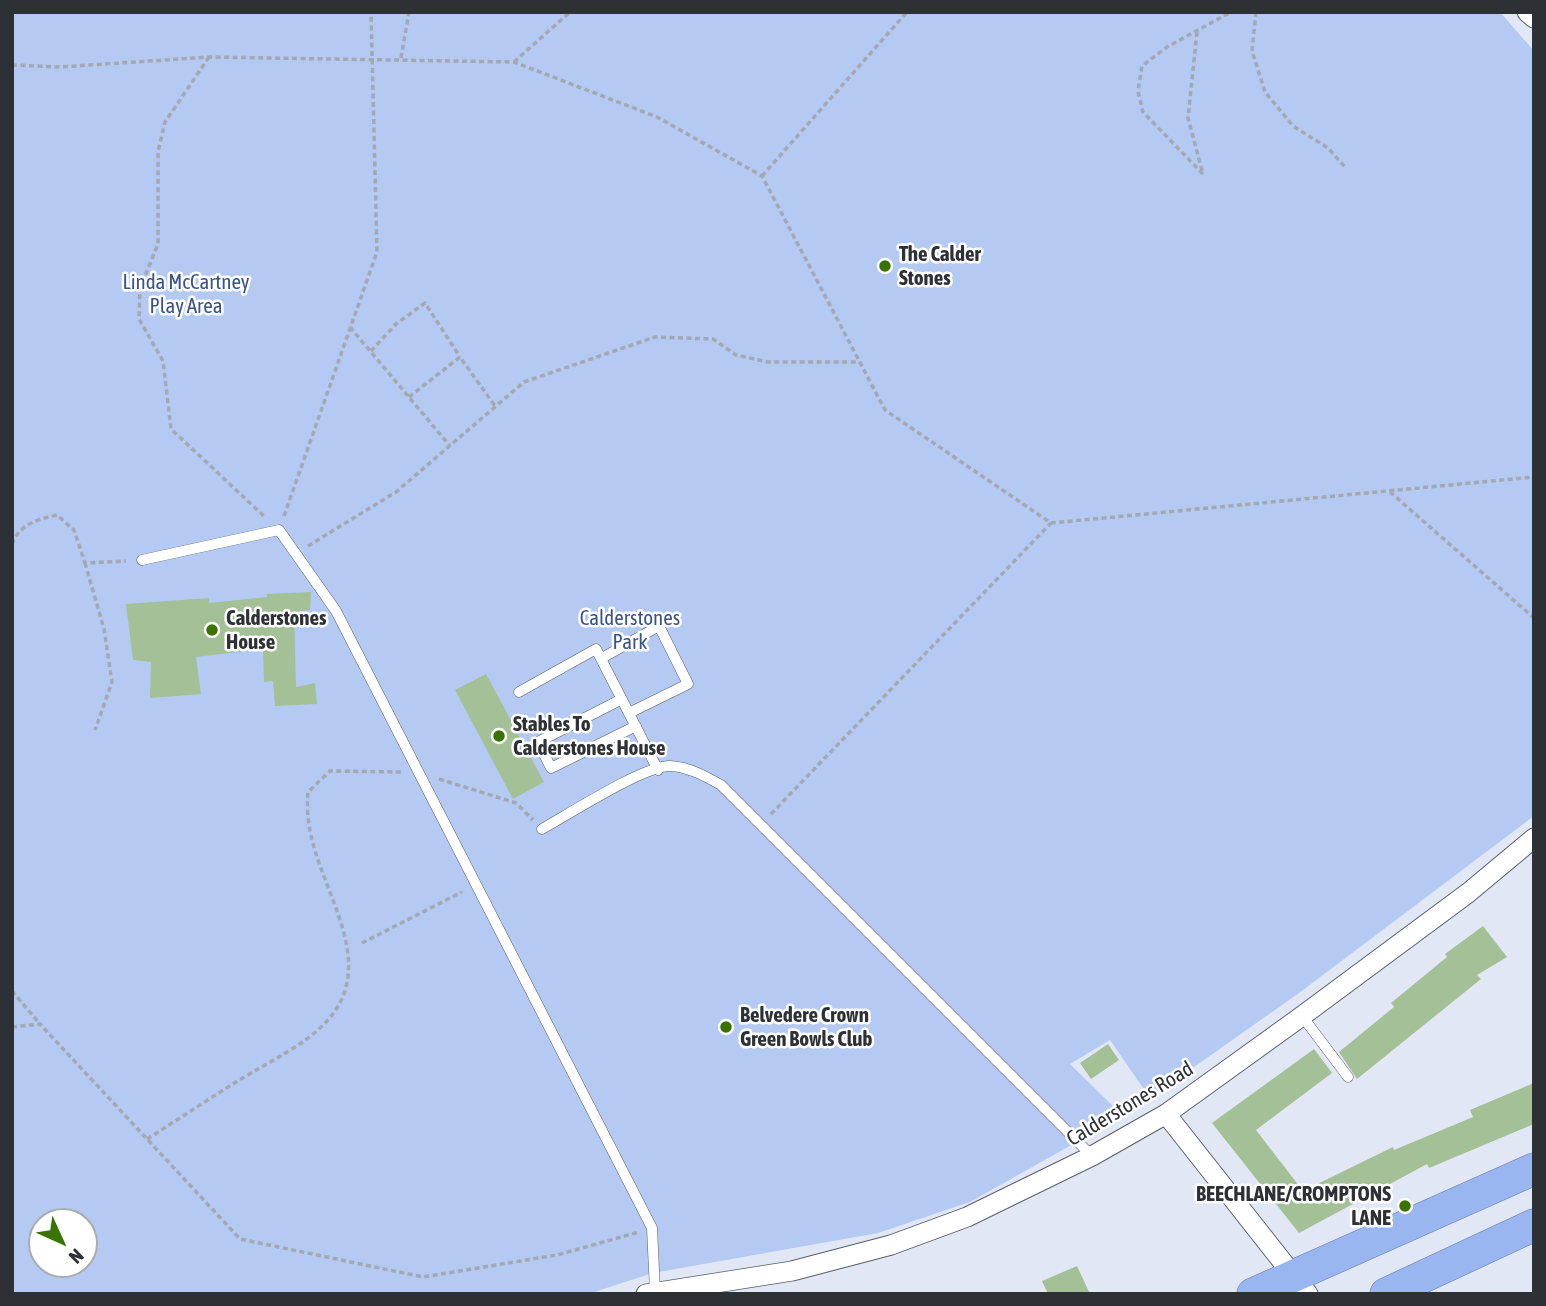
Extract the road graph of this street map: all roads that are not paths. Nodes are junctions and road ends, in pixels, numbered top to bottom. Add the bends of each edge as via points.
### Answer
1 (1527, 12) edge
2 (1534, 18) edge
3 (142, 560) road end
4 (602, 658) junction
5 (519, 692) dead end
6 (622, 698) junction
7 (629, 713) junction
8 (636, 726) junction
9 (658, 769) junction
10 (542, 829) road end
11 (1534, 838) edge
12 (1302, 1016) junction
13 (1348, 1077) dead end
14 (1166, 1114) junction
15 (1092, 1156) junction
16 (1534, 1169) edge
17 (1534, 1225) edge
18 (1301, 1285) edge
19 (687, 1289) edge
20 (651, 1292) edge
21 (1253, 1294) edge
22 (1386, 1294) edge

1 - 2 street
3 - 20 lane via 279,530 336,611 652,1228
4 - 5 lane via 596,649
4 - 6 lane
4 - 7 lane via 659,626 688,684
6 - 7 lane
6 - 8 lane via 538,743 551,768
7 - 8 lane
8 - 9 lane
9 - 10 lane
9 - 15 lane via 668,766 698,772 721,785
11 - 12 street, Calderstones Road
12 - 13 lane
12 - 14 street, Calderstones Road
14 - 15 street, Calderstones Road
14 - 18 street
15 - 19 street, Calderstones Road via 967,1217 891,1245 792,1271
16 - 18 highway
17 - 22 highway
18 - 21 highway
19 - 20 street, Calderstones Road

